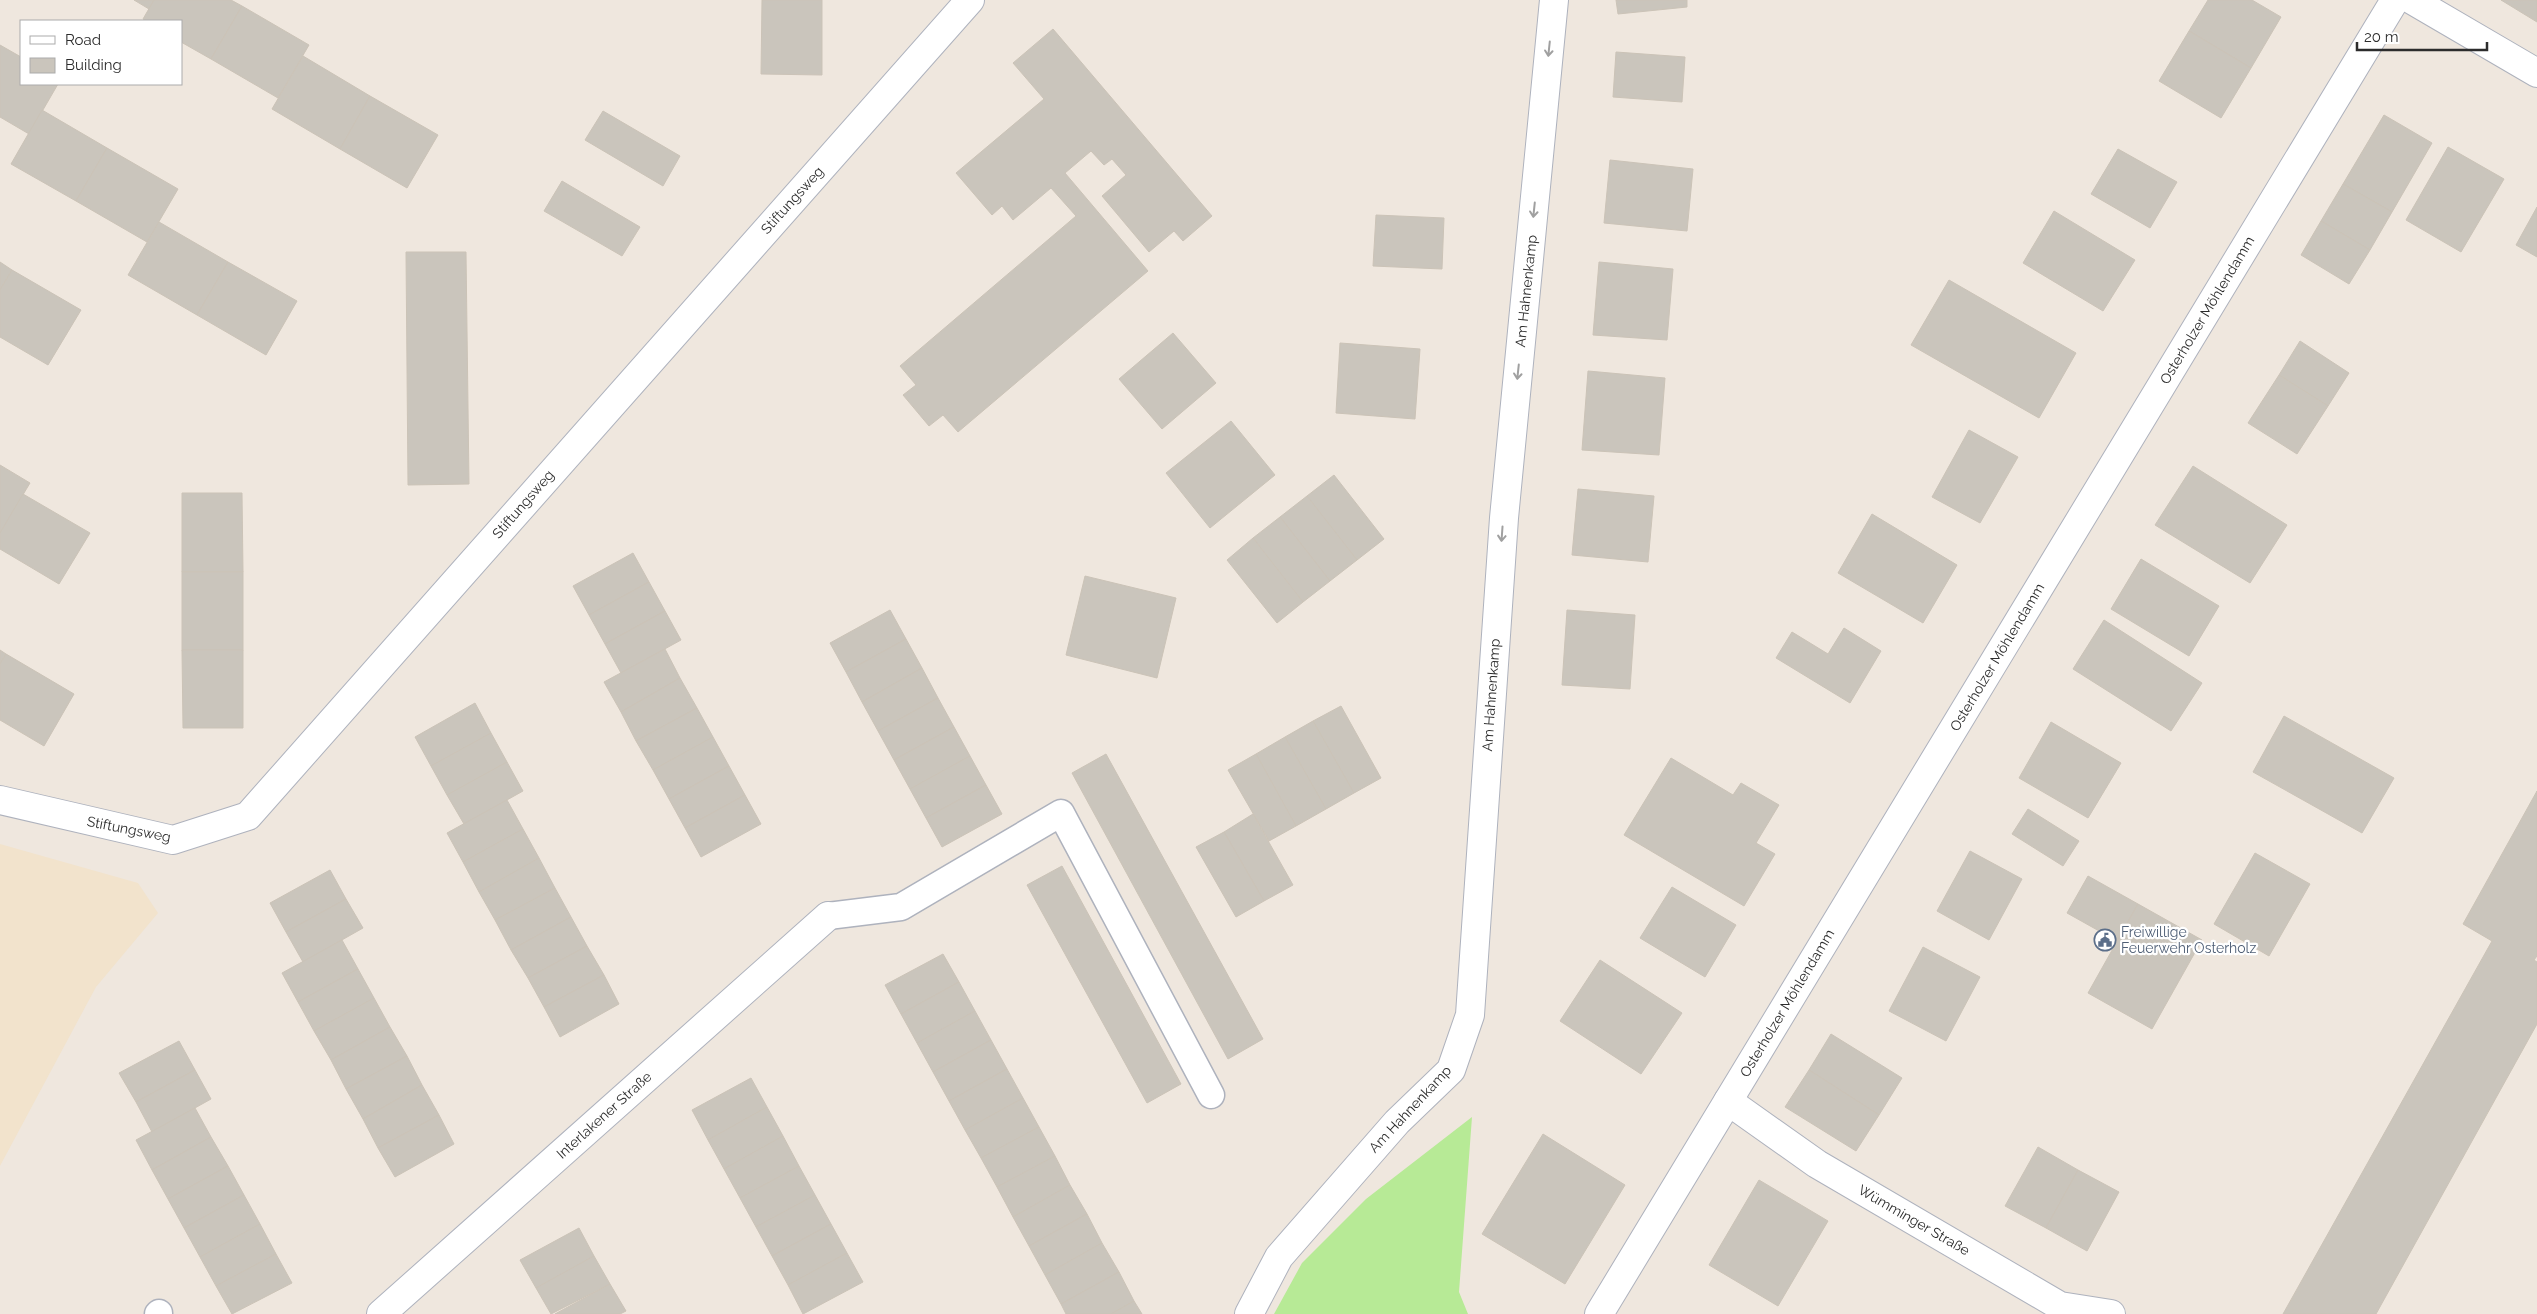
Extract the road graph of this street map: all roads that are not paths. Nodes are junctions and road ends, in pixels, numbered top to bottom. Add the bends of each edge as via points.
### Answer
1 (970, 0) edge
2 (1554, 0) edge
3 (2395, 0) edge
4 (2412, 0) edge
5 (2537, 73) edge
6 (0, 800) edge
7 (828, 916) joint
8 (1210, 1095) dead end
9 (1728, 1101) junction
10 (381, 1314) edge
11 (1249, 1314) edge
12 (1599, 1314) edge
13 (2111, 1314) edge

1 - 6 street, Stiftungsweg via 248,816 173,840
2 -> 11 street, Am Hahnenkamp via 1504,509 1470,1015 1451,1070 1397,1122 1278,1256
3 - 9 street, Osterholzer Möhlendamm
4 - 5 street
7 - 8 lane via 901,908 1061,813
7 - 10 street, Interlakener Straße
9 - 12 street, Osterholzer Möhlendamm
9 - 13 street, Wümminger Straße via 1817,1164 2060,1306

